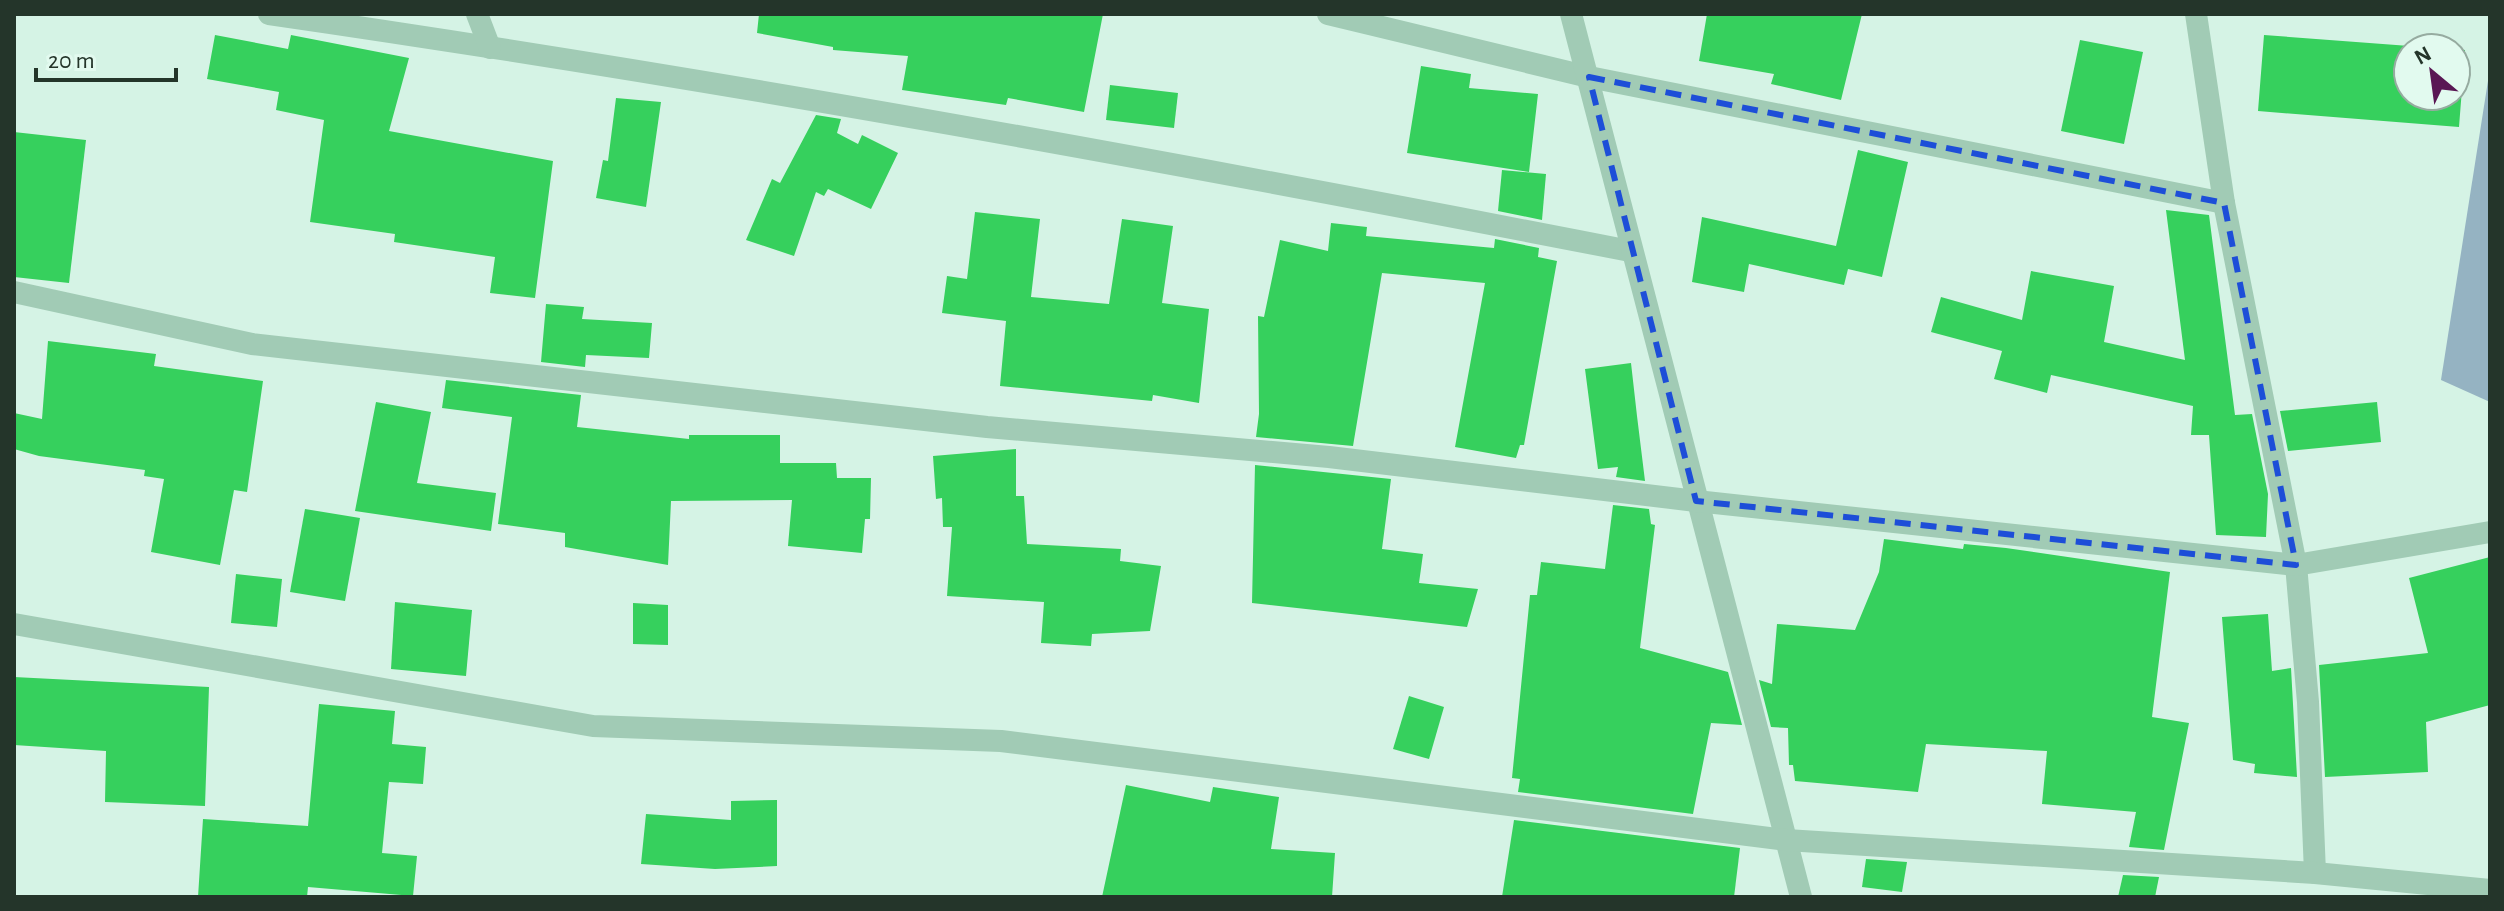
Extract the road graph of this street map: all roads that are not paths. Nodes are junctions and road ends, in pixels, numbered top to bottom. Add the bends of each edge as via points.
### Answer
1 (269, 14) edge
2 (477, 14) edge
3 (1328, 14) edge
4 (1571, 14) edge
5 (2196, 14) edge
6 (490, 48) junction
7 (1589, 77) junction
8 (2224, 203) junction
9 (1630, 251) junction
10 (14, 292) edge
11 (1696, 501) junction
12 (2490, 532) edge
13 (2296, 565) junction
14 (14, 624) edge
15 (1786, 840) junction
16 (2315, 873) junction
17 (2356, 888) edge
18 (2490, 890) edge
19 (1801, 897) edge

1 - 6 street
2 - 6 street
3 - 7 street
4 - 7 street
5 - 8 street
6 - 9 street via 1135,155
7 - 8 street
7 - 9 street
8 - 13 street
9 - 11 street
10 - 11 street via 252,344 987,427 1329,457
11 - 13 street
11 - 15 street
12 - 13 street
13 - 16 street
14 - 15 street via 593,726 1001,741
15 - 16 street
15 - 19 street
16 - 17 street
17 - 18 street

